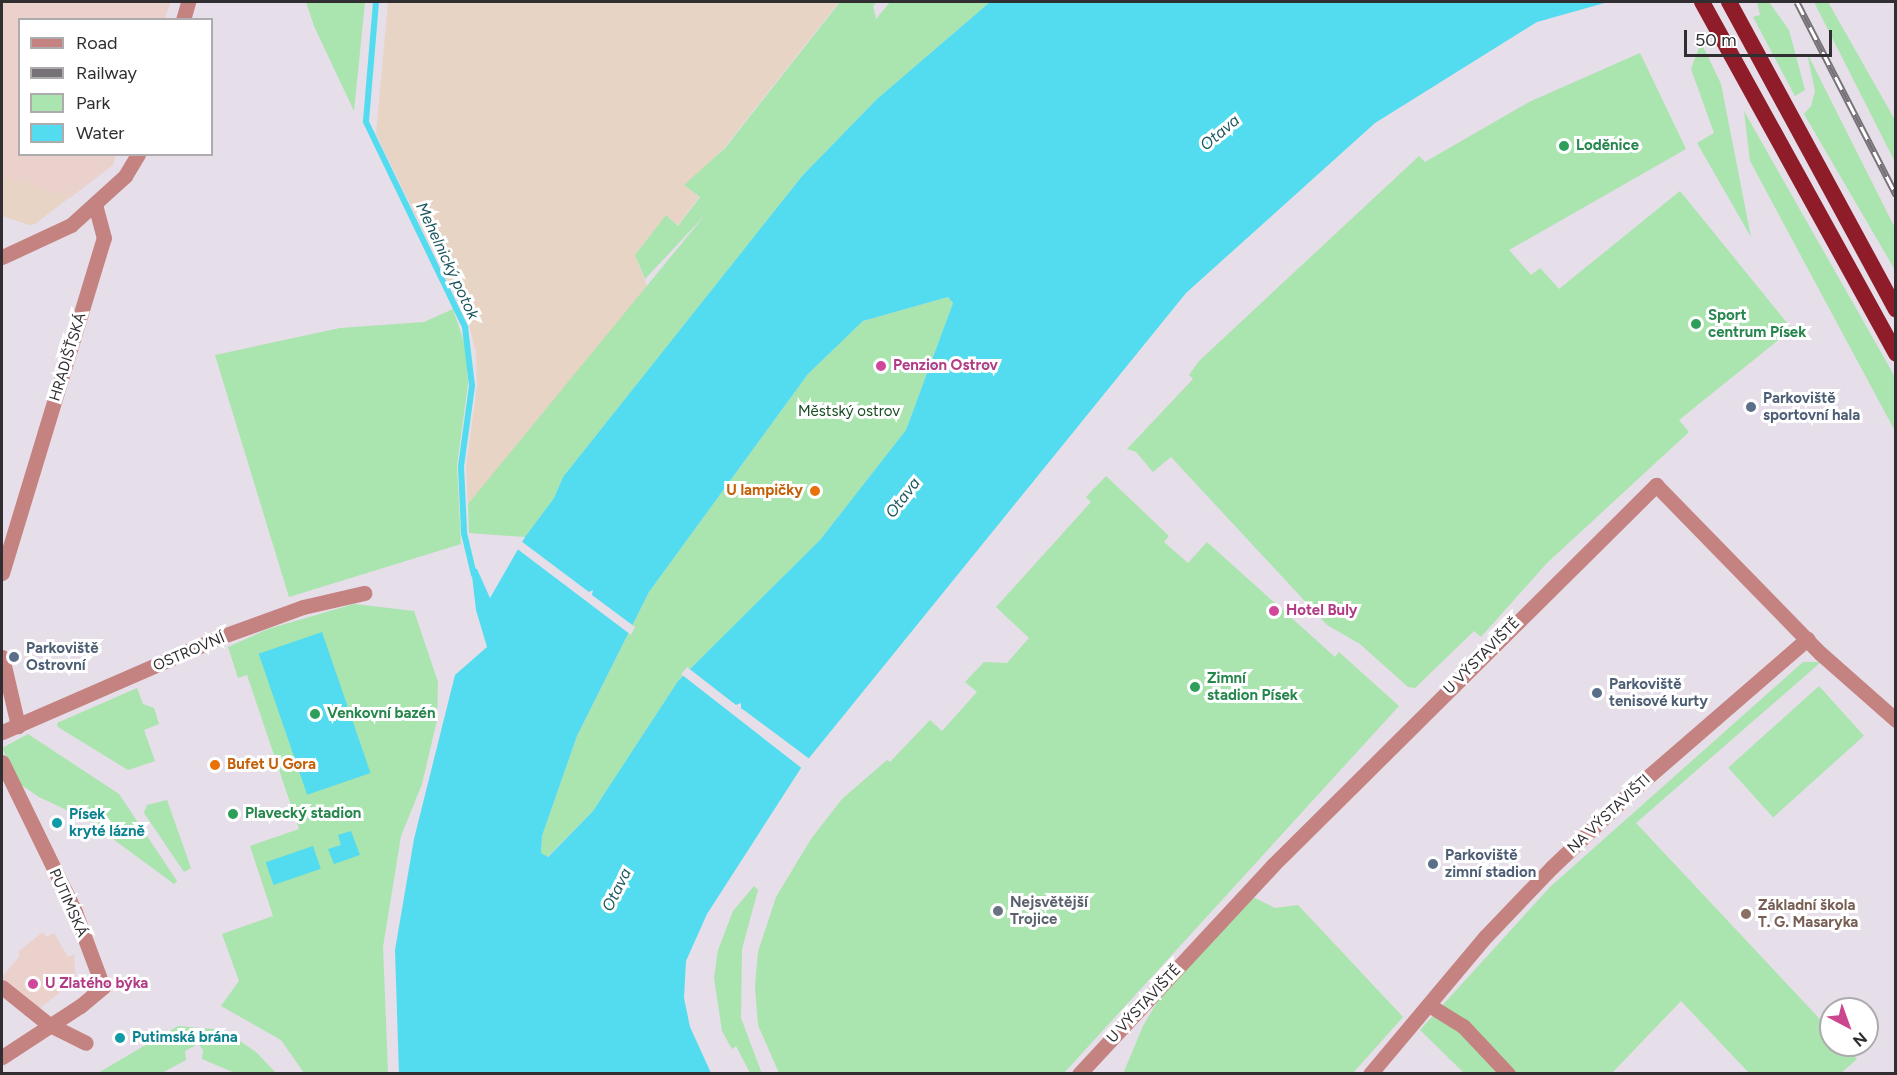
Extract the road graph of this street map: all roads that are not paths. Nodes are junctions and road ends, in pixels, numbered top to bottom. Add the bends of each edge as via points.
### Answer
1 (188, 2) edge
2 (1702, 2) edge
3 (1729, 2) edge
4 (184, 18) edge
5 (137, 156) edge
6 (95, 205) junction
7 (2, 257) edge
8 (1896, 310) edge
9 (1896, 354) edge
10 (2, 573) edge
11 (364, 593) dead end
12 (1807, 639) junction
13 (2, 657) edge
14 (1896, 720) edge
15 (18, 726) junction
16 (2, 732) edge
17 (2, 742) edge
18 (2, 762) edge
19 (2, 987) edge
20 (1429, 1005) junction
21 (48, 1024) junction
22 (86, 1043) dead end
23 (2, 1057) edge
24 (1079, 1074) edge
25 (1370, 1074) edge
26 (1508, 1074) edge

1 - 4 street
2 - 9 highway
3 - 8 highway
5 - 6 street via 125,176
6 - 7 street via 51,236
6 - 10 street, HRADIŠŤSKÁ via 104,238
11 - 15 street, OSTROVNÍ via 303,607 223,636
12 - 14 street, U VÝSTAVIŠTĚ
12 - 20 street, NA VÝSTAVIŠTI via 1635,788 1552,867
12 - 24 street, U VÝSTAVIŠTĚ via 1656,485 1273,865
13 - 15 street
15 - 16 street, OSTROVNÍ
15 - 17 street
18 - 21 street, PUTIMSKÁ via 75,912 103,987
19 - 21 street
20 - 25 street, NA VÝSTAVIŠTI
20 - 26 street via 1463,1026
21 - 22 street
21 - 23 street

